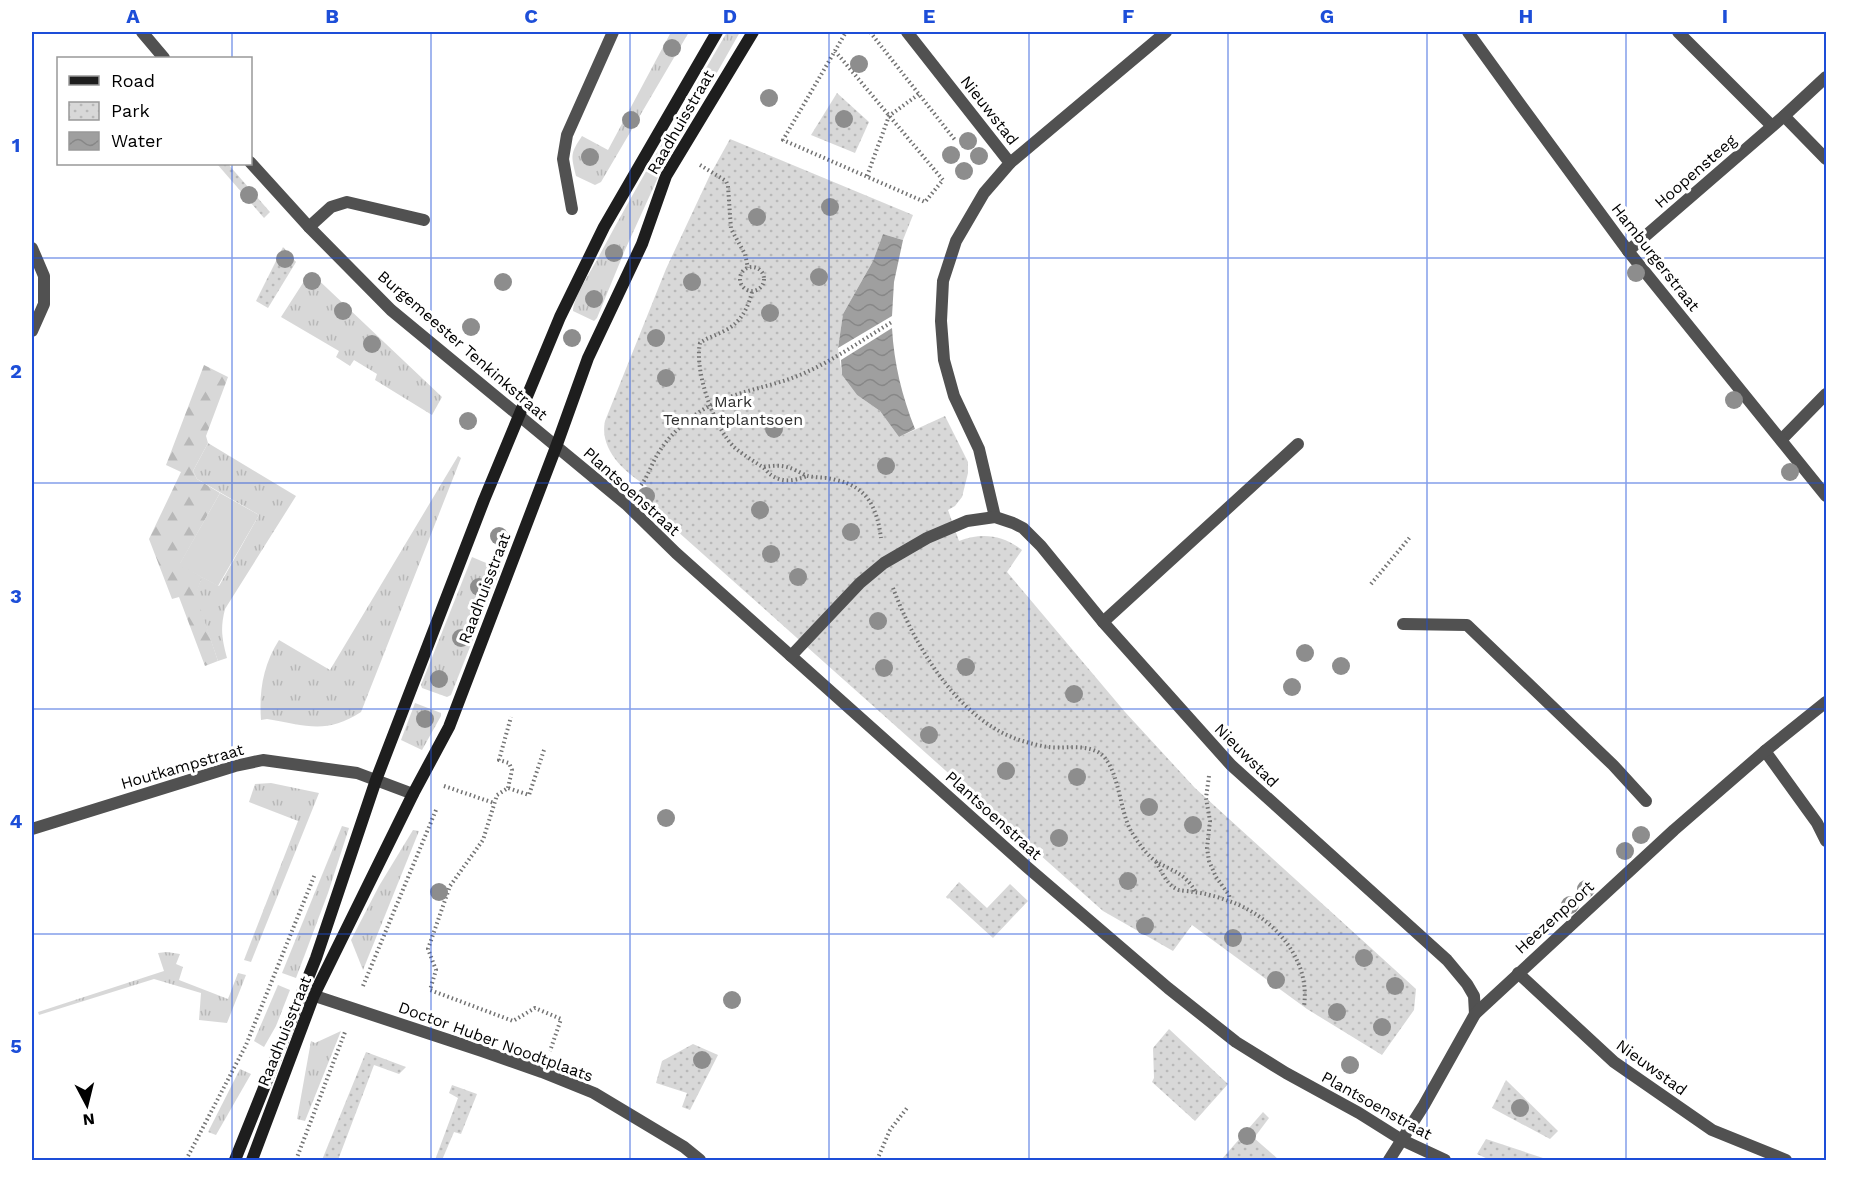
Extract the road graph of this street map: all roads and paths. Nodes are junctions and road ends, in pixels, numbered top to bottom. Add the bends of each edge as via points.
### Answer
1 (142, 32) edge
2 (614, 32) edge
3 (717, 32) edge
4 (753, 32) edge
5 (846, 32) edge
6 (870, 32) edge
7 (908, 32) edge
8 (1166, 32) edge
9 (1468, 32) edge
10 (1678, 32) edge
11 (835, 51) junction
12 (163, 57) edge
13 (1827, 77) edge
14 (919, 94) junction
15 (889, 116) junction
16 (1784, 116) junction
17 (1773, 126) junction
18 (955, 140) dead end
19 (1827, 159) edge
20 (696, 163) dead end
21 (1010, 163) junction
22 (252, 164) edge
23 (867, 177) junction
24 (572, 209) dead end
25 (424, 220) dead end
26 (309, 227) junction
27 (32, 248) edge
28 (1628, 251) junction
29 (748, 268) junction
30 (752, 291) junction
31 (892, 322) dead end
32 (32, 331) edge
33 (1827, 394) edge
34 (710, 404) junction
35 (520, 417) junction
36 (1781, 440) junction
37 (1298, 444) dead end
38 (556, 447) junction
39 (764, 467) junction
40 (807, 476) junction
41 (1827, 496) edge
42 (626, 504) junction
43 (995, 517) junction
44 (1411, 536) dead end
45 (884, 563) junction
46 (1371, 585) dead end
47 (1103, 622) junction
48 (1402, 624) dead end
49 (791, 656) junction
50 (1827, 702) edge
51 (511, 717) dead end
52 (1213, 746) junction
53 (544, 750) dead end
54 (1765, 751) junction
55 (376, 780) junction
56 (442, 786) dead end
57 (508, 788) junction
58 (413, 794) junction
59 (1646, 801) dead end
60 (494, 803) junction
61 (32, 829) edge
62 (1827, 841) edge
63 (1155, 861) junction
64 (1196, 892) junction
65 (1230, 901) junction
66 (1518, 973) junction
67 (308, 994) junction
68 (1304, 1006) dead end
69 (1475, 1014) junction
70 (557, 1030) dead end
71 (907, 1108) dead end
72 (1402, 1140) junction
73 (235, 1161) edge
74 (252, 1161) edge
75 (700, 1161) edge
76 (877, 1161) edge
77 (1389, 1161) edge
78 (1445, 1161) edge
79 (1786, 1161) edge

1 - 12 street
2 - 24 street via 567,135 563,159
3 - 35 main road, Raadhuisstraat via 603,227 560,317
4 - 38 main road, Raadhuisstraat via 666,176 642,244 588,358
5 - 11 path
6 - 14 path
7 - 21 street, Nieuwstad
8 - 21 street
9 - 28 street, Hamburgerstraat
10 - 17 street
11 - 15 path
11 - 23 path via 783,140
13 - 16 street, Hoopensteeg
14 - 15 path
14 - 18 path
15 - 23 path
15 - 23 path via 943,180 925,202
16 - 17 street, Hoopensteeg
16 - 19 street
17 - 28 street, Hoopensteeg
20 - 29 path via 726,181 731,229
21 - 43 street, Nieuwstad via 984,193 956,241 944,281 941,321 954,396 979,449
22 - 26 street, Burgemeester Tenkinkstraat
25 - 26 street via 347,202 331,207
26 - 35 street, Burgemeester Tenkinkstraat via 392,310
27 - 32 street via 44,276 44,304
28 - 36 street, Hamburgerstraat
29 - 30 path via 741,275 741,283
29 - 30 path via 760,270 764,277 763,285
30 - 34 path via 744,314 734,325 700,343 698,362
31 - 34 path via 802,374
33 - 36 street
34 - 39 path via 716,421 734,447
34 - 42 path via 671,436
35 - 38 street, Burgemeester Tenkinkstraat
35 - 55 main road, Raadhuisstraat
36 - 41 street, Hamburgerstraat
37 - 47 street
38 - 42 street, Plantsoenstraat
38 - 58 main road, Raadhuisstraat via 449,727
39 - 40 path via 782,465
39 - 40 path via 771,475 787,481
40 - 45 path via 837,480 864,494 879,519
42 - 49 street, Plantsoenstraat
43 - 45 street via 945,529
43 - 47 street, Nieuwstad via 1023,528
44 - 46 path
45 - 49 street
45 - 63 path via 923,652 956,696 1000,731 1023,741 1099,753 1112,770 1131,832
47 - 52 street, Nieuwstad
48 - 59 street via 1467,625
49 - 72 street, Plantsoenstraat via 1027,867 1236,1042
50 - 54 street, Heezenpoort
51 - 57 path via 499,760 508,763 512,770
52 - 65 path via 1206,798 1210,821 1207,848 1209,861
52 - 69 street, Nieuwstad via 1447,960 1474,996
53 - 57 path via 529,795
54 - 62 street
54 - 66 street, Heezenpoort
55 - 58 street, Houtkampstraat
55 - 61 street, Houtkampstraat via 357,773 263,760
55 - 67 main road, Raadhuisstraat via 316,958
56 - 60 path
57 - 60 path via 497,795
58 - 67 main road, Raadhuisstraat
60 - 70 path via 483,840 450,886 428,949 436,970 430,990 513,1021 535,1008 561,1019
63 - 64 path via 1180,873
63 - 64 path via 1169,884
64 - 65 path
65 - 68 path via 1264,919 1293,952 1304,979
66 - 69 street, Heezenpoort
66 - 79 street, Nieuwstad via 1623,1068 1712,1130
67 - 73 main road, Raadhuisstraat
67 - 74 main road, Raadhuisstraat
67 - 75 street, Doctor Huber Noodtplaats via 482,1051 594,1093 684,1147
69 - 72 street, Heezenpoort
71 - 76 path via 890,1130
72 - 77 street
72 - 78 street, Plantsoenstraat

